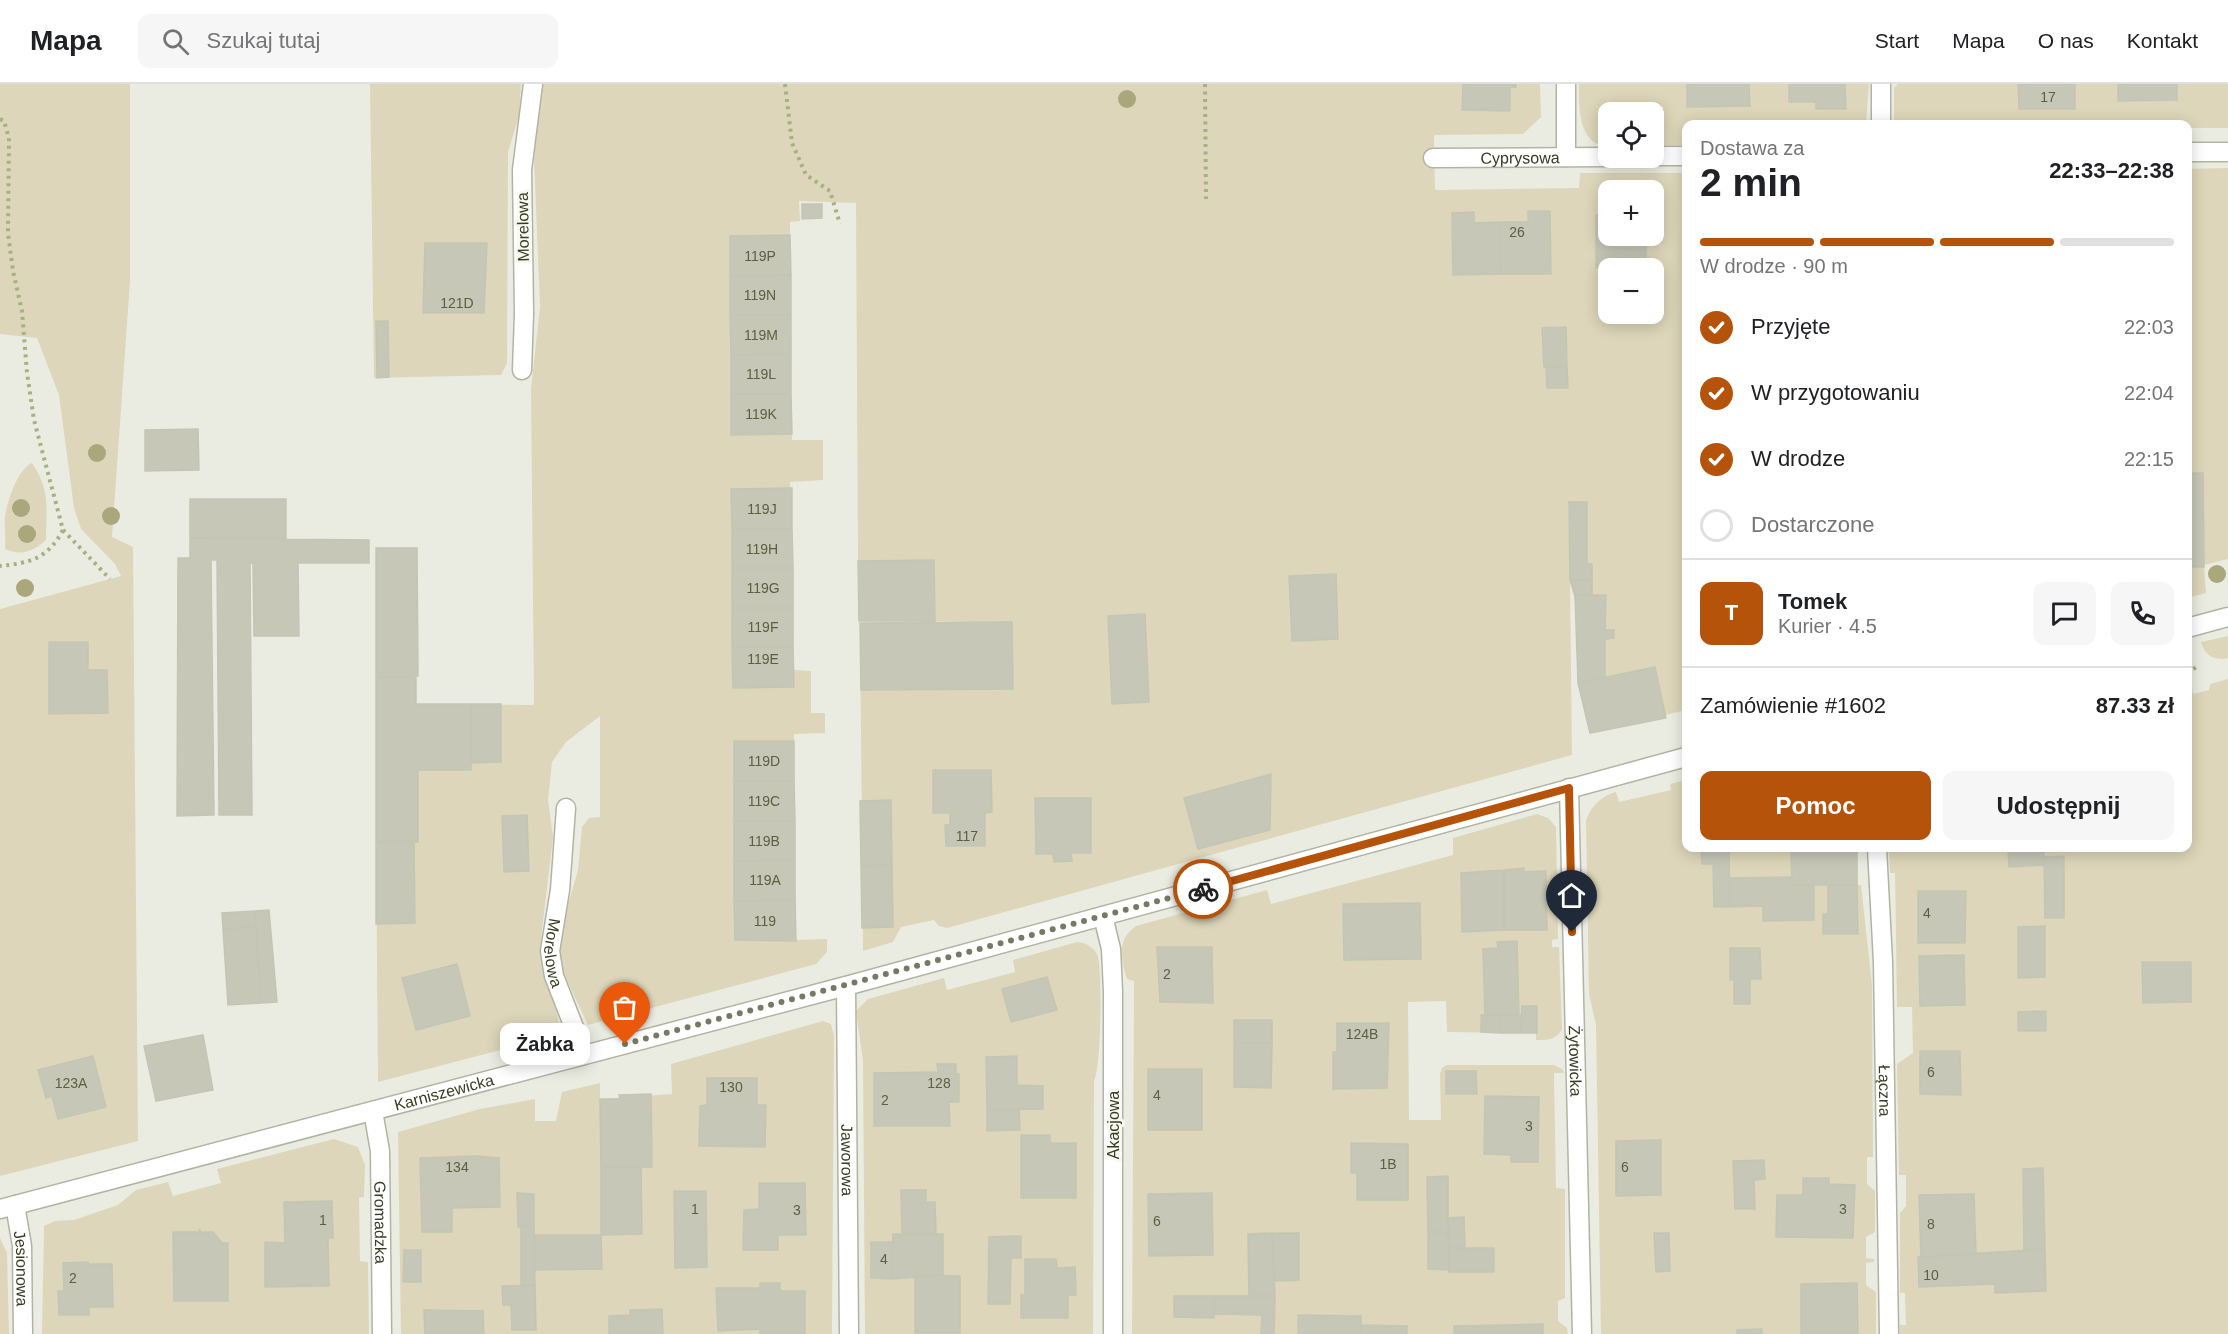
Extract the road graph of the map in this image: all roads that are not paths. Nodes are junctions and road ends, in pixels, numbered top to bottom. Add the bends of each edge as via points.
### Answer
1 (533, 84) edge
2 (1566, 84) edge
3 (1881, 84) edge
4 (1881, 120) edge
5 (2192, 152) edge
6 (2228, 152) edge
7 (1664, 156) edge
8 (1682, 156) edge
9 (1566, 157) junction
10 (1598, 157) edge
11 (1433, 158) dead end
12 (522, 370) dead end
13 (2228, 617) edge
14 (2192, 627) edge
15 (1682, 758) edge
16 (1569, 788) junction
17 (566, 808) dead end
18 (1877, 852) edge
19 (1103, 916) junction
20 (846, 986) junction
21 (581, 1056) junction
22 (373, 1111) junction
23 (7, 1207) edge
24 (23, 1334) edge
25 (382, 1334) edge
26 (849, 1334) edge
27 (1113, 1334) edge
28 (1582, 1334) edge
29 (1888, 1334) edge

1 - 12 street, Morelowa via 522,171
2 - 9 street
3 - 4 street
5 - 6 street
7 - 8 street
9 - 10 street, Cyprysowa
9 - 11 street, Cyprysowa
13 - 14 street
15 - 16 street, Karniszewicka
16 - 19 street, Karniszewicka
16 - 28 street, Żytowicka
17 - 21 street, Morelowa via 560,890 550,951 554,976
18 - 29 street, Łączna via 1883,962
19 - 20 street, Karniszewicka
19 - 27 street, Akacjowa via 1111,949 1113,991
20 - 21 street, Karniszewicka
20 - 26 street, Jaworowa
21 - 22 street, Karniszewicka
22 - 23 street, Karniszewicka
22 - 25 street, Gromadzka via 380,1151
23 - 24 street, Jesionowa via 22,1246

